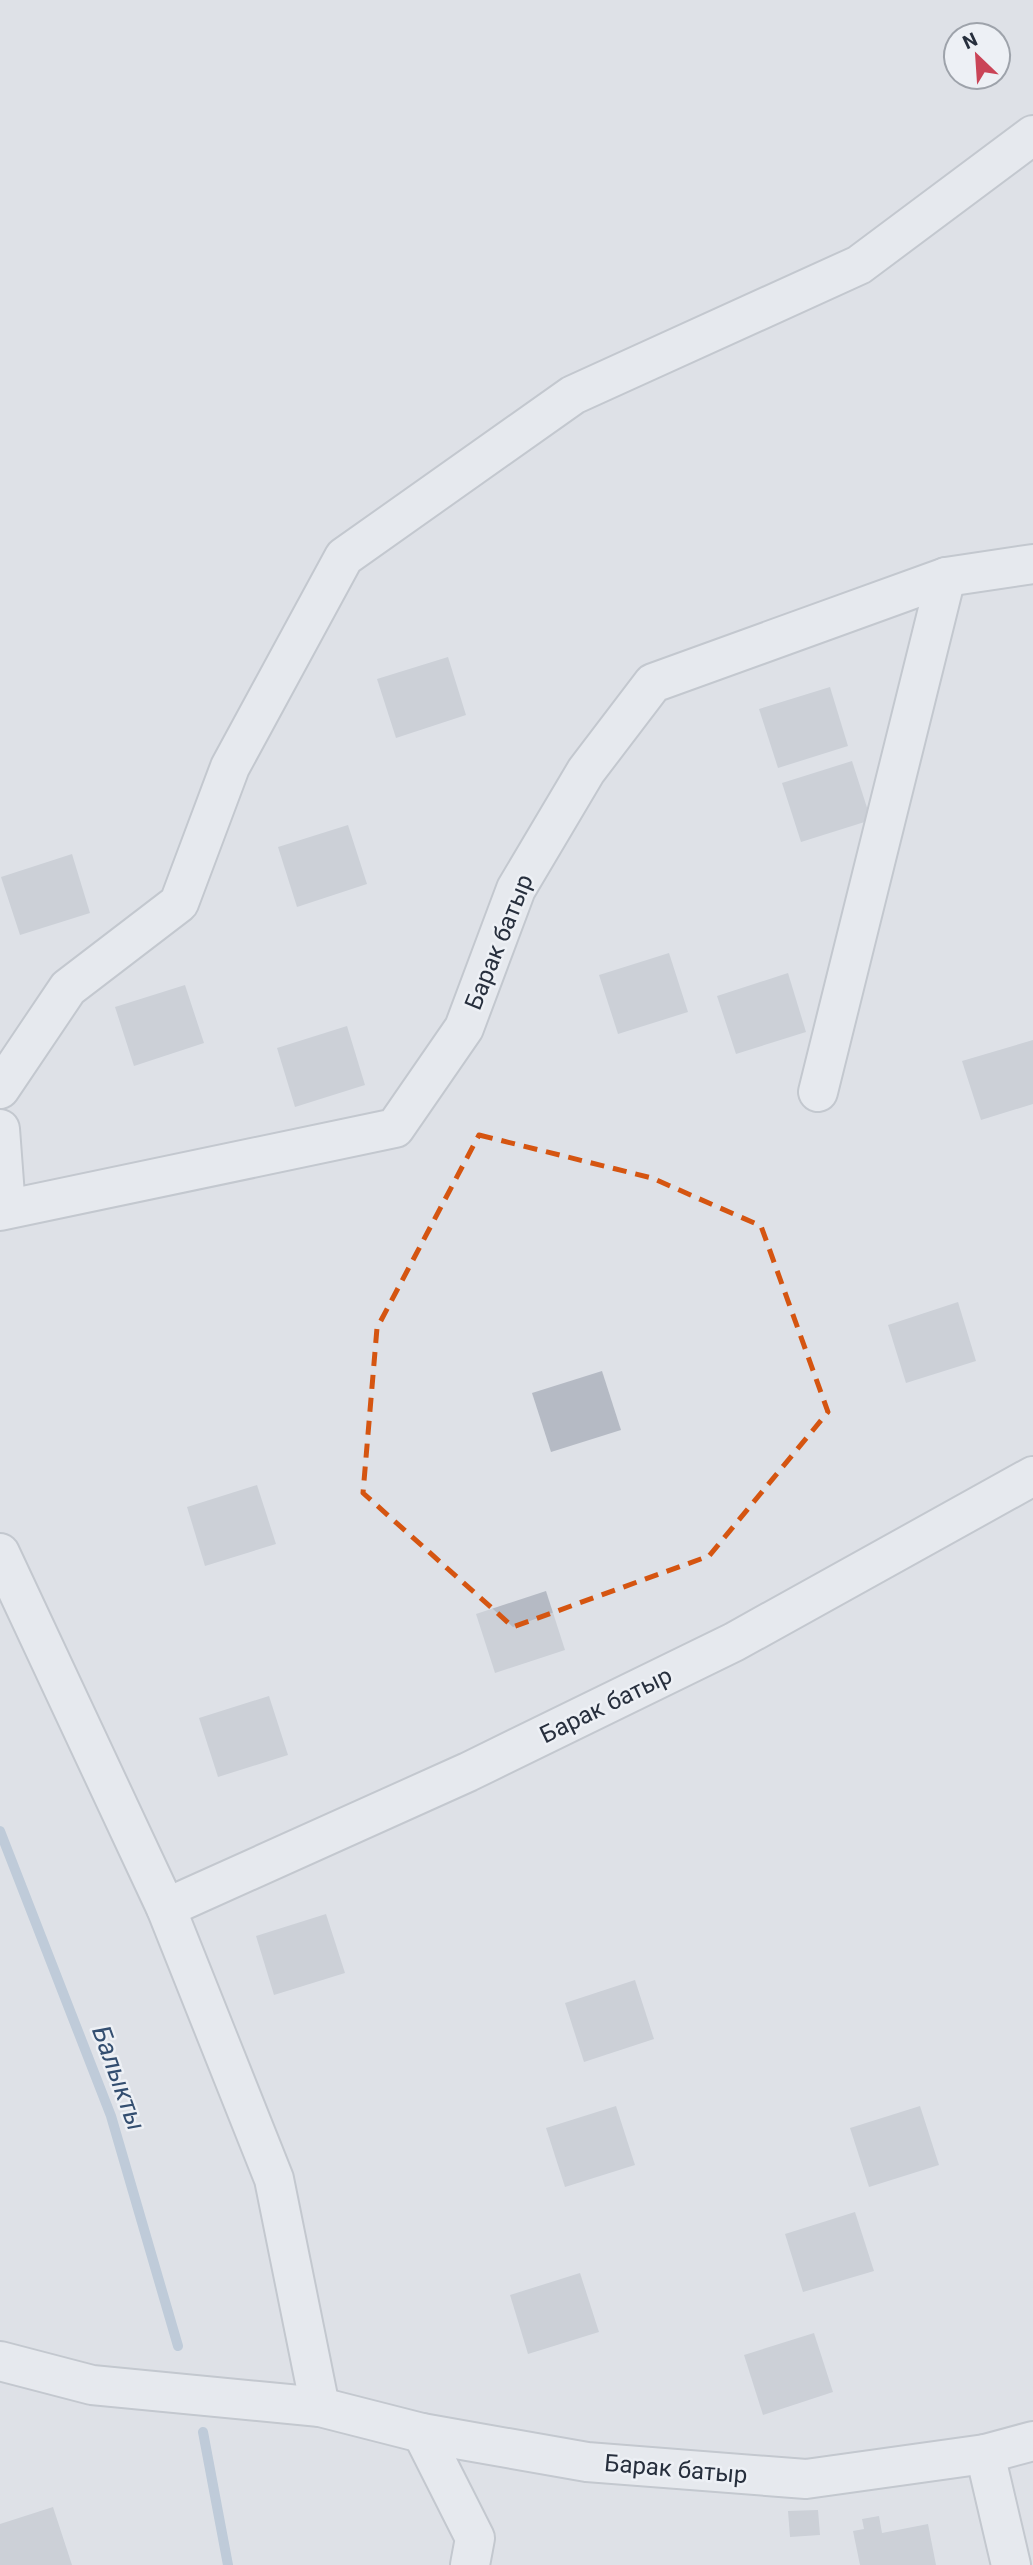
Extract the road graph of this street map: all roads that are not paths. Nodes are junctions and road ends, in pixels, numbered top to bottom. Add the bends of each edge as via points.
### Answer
1 (1033, 135) edge
2 (1033, 564) edge
3 (946, 577) junction
4 (0, 1089) edge
5 (818, 1092) dead end
6 (0, 1129) edge
7 (3, 1210) edge
8 (1033, 1476) edge
9 (0, 1553) edge
10 (166, 1908) junction
11 (0, 2361) edge
12 (320, 2407) junction
13 (422, 2433) junction
14 (1033, 2441) edge
15 (985, 2454) junction
16 (470, 2565) edge
17 (1010, 2565) edge

1 - 4 street via 859,265 573,395 344,556 230,766 178,903 68,988
2 - 3 street, Барак батыр
3 - 5 street
3 - 7 street, Барак батыр via 653,683 586,771 516,888 464,1028 395,1128
6 - 7 street
8 - 10 street, Барак батыр via 734,1642 468,1772
9 - 10 street
10 - 12 street via 274,2179
11 - 12 street, Барак батыр via 92,2385
12 - 13 street, Барак батыр
13 - 15 street, Барак батыр via 587,2462 806,2479
13 - 16 street via 475,2538
14 - 15 street, Барак батыр
15 - 17 street

